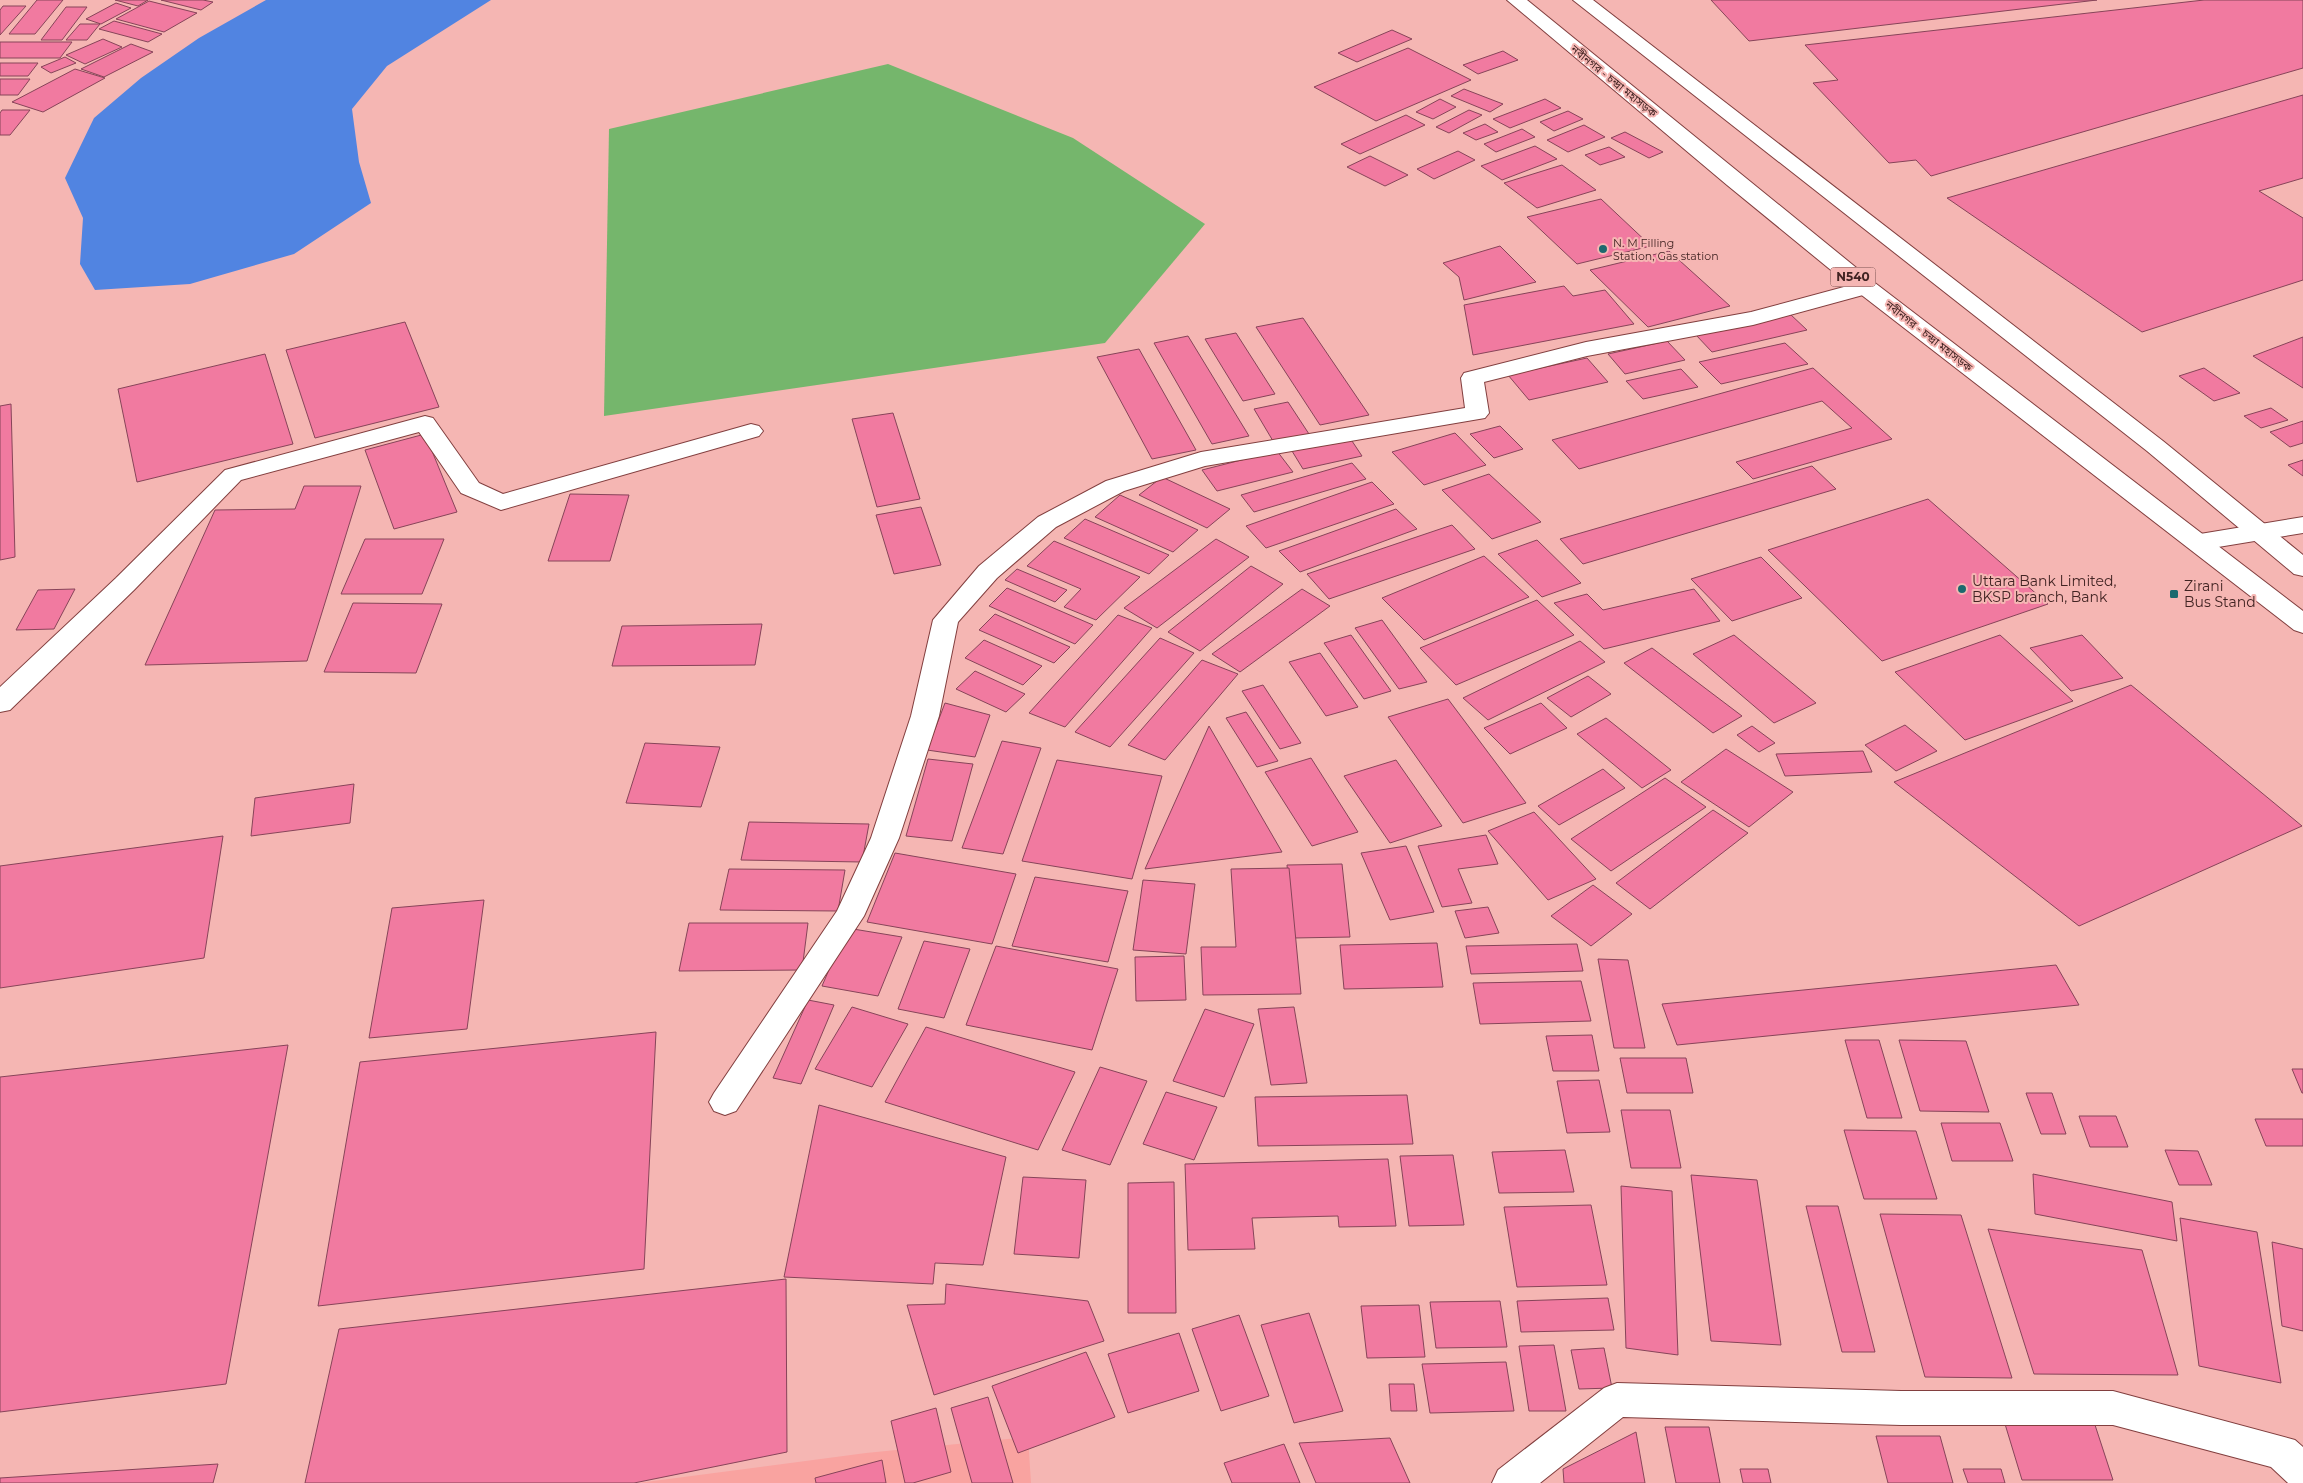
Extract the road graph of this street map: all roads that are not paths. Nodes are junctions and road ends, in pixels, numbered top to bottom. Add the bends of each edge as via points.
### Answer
1 (1516, 0) edge
2 (1582, 0) edge
3 (1866, 287) junction
4 (751, 431) dead end
5 (2303, 525) edge
6 (2256, 532) junction
7 (2200, 542) junction
8 (2303, 568) edge
9 (2303, 624) edge
10 (0, 703) edge
11 (725, 1102) dead end
12 (2303, 1472) edge
13 (1511, 1483) edge

1 - 3 main road, নবীনগর - চন্দ্রা মহাসড়ক / N540
2 - 6 main road via 2155,446
3 - 7 main road, নবীনগর - চন্দ্রা মহাসড়ক / N540 via 2089,461
3 - 11 main road via 1753,318 1586,349 1472,378 1476,413 1201,459 1115,486 1047,522 988,572 946,620 925,716 885,838 849,916
4 - 10 main road via 501,502 470,488 425,423 232,475 125,584
5 - 6 main road
6 - 7 main road
6 - 8 main road
7 - 9 main road, নবীনগর - চন্দ্রা মহাসড়ক / N540
12 - 13 main road via 2282,1452 2113,1408 1901,1408 1617,1400

